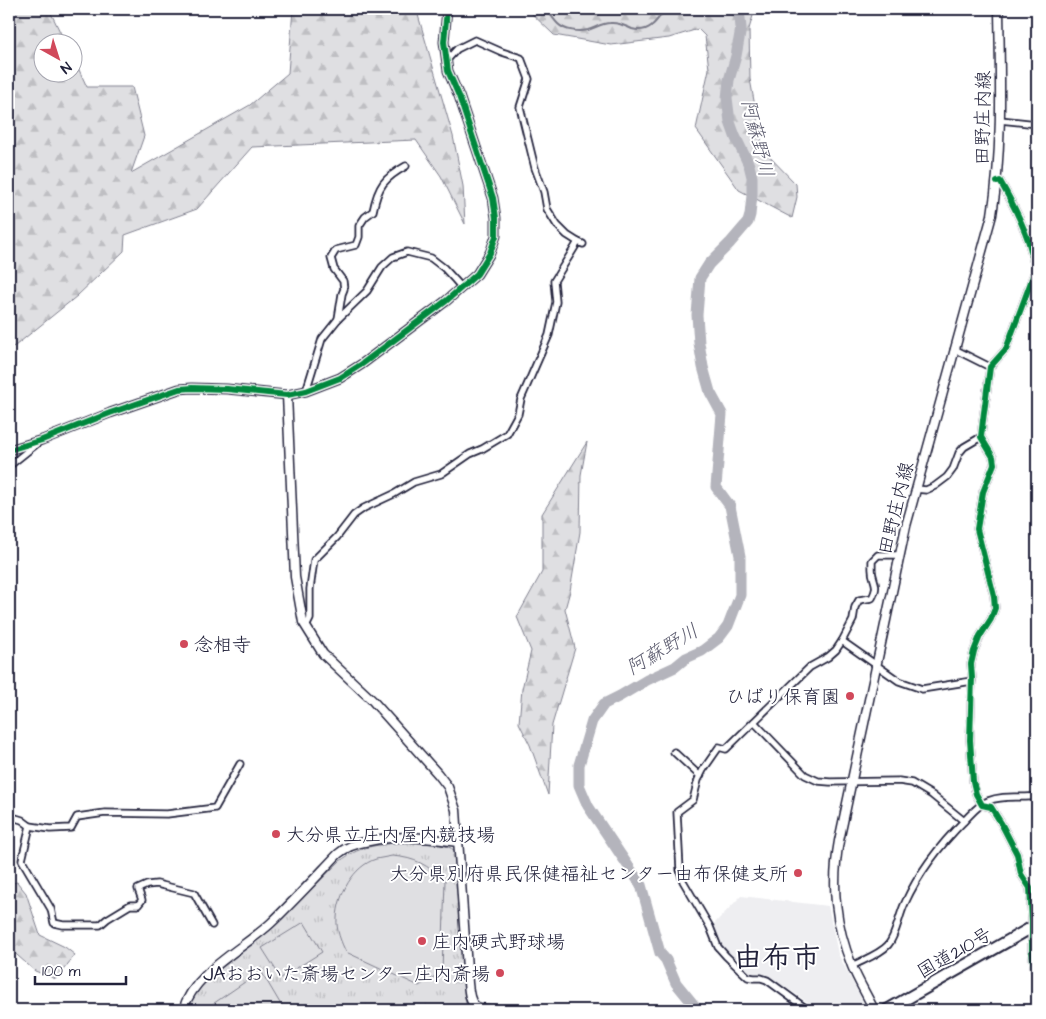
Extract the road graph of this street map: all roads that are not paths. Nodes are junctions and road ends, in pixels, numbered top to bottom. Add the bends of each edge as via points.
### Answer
1 (447, 9) edge
2 (999, 9) edge
3 (447, 60) junction
4 (1000, 120) junction
5 (1037, 124) edge
6 (406, 166) dead end
7 (997, 182) junction
8 (462, 288) junction
9 (338, 319) junction
10 (954, 349) junction
11 (990, 367) junction
12 (306, 391) junction
13 (287, 395) junction
14 (982, 437) junction
15 (42, 440) junction
16 (9, 450) edge
17 (9, 466) edge
18 (916, 489) junction
19 (899, 554) junction
20 (306, 627) junction
21 (842, 640) junction
22 (876, 666) junction
23 (972, 681) junction
24 (754, 722) junction
25 (674, 752) dead end
26 (240, 764) dead end
27 (700, 776) junction
28 (852, 782) junction
29 (1037, 796) edge
30 (982, 805) junction
31 (9, 816) edge
32 (964, 821) junction
33 (30, 826) junction
34 (458, 842) junction
35 (212, 925) dead end
36 (1034, 926) edge
37 (852, 966) junction
38 (1037, 977) edge
39 (471, 1007) edge
40 (903, 1007) edge
41 (183, 1010) edge
42 (499, 1010) edge
43 (808, 1010) edge
44 (874, 1010) edge
45 (887, 1010) edge

1 - 3 street via 444,42
2 - 4 street, 田野庄内線
3 - 8 street via 448,71 493,198 496,218 496,236 490,254 477,274
3 - 20 street via 458,49 475,40 521,58 530,79 520,107 548,210 557,225 581,244 554,281 556,302 549,335 507,434 441,474 414,482 354,515 314,560 310,619
4 - 5 street
4 - 7 street, 田野庄内線
6 - 9 street via 383,182 373,211 359,226 356,245 336,250 331,258 344,289
7 - 10 street, 田野庄内線 via 990,223
7 - 11 street via 1006,192 1023,228 1036,272 1006,349
8 - 9 street via 431,258 407,252 393,256 367,291
8 - 12 street via 362,364 340,378
9 - 12 street via 322,339
10 - 11 street
10 - 18 street, 田野庄内線
11 - 14 street
12 - 13 street
13 - 15 street via 227,389 179,389
13 - 20 street via 295,577
14 - 18 street via 964,447 947,477 926,490
14 - 23 street via 994,464 984,492 977,529 995,608 974,651
15 - 16 street
15 - 17 street
18 - 19 street, 田野庄内線
19 - 21 street via 878,555 872,561 875,592 872,598 859,600
19 - 22 street, 田野庄内線
20 - 34 street via 323,654 372,700 448,787 456,810
21 - 22 street
21 - 24 street via 836,650 810,667
22 - 23 street via 899,681 922,689
22 - 28 street, 田野庄内線
23 - 30 street via 970,740 973,782
24 - 27 street via 726,749 719,747
24 - 28 street via 805,775 818,781
25 - 27 street
26 - 33 street via 215,808 167,814 105,813 77,817 71,828
27 - 43 street via 694,800 677,812 683,881 726,956 748,977 768,980
28 - 32 street via 912,783
28 - 37 street, 田野庄内線 via 838,848 834,893 839,924
29 - 30 street via 1010,796 989,800
30 - 32 street
30 - 38 street via 991,807 1001,823 1017,854 1020,874 1030,888 1032,950
31 - 33 street
32 - 37 street via 920,874 908,894 889,944
33 - 35 street via 22,860 51,909 54,923 100,926 130,905 138,905 142,900 138,889 157,884 194,893
34 - 39 street
34 - 41 street via 402,836 347,847 266,928 202,978
36 - 40 highway, 国道210号
37 - 44 street, 田野庄内線
39 - 42 street
40 - 45 highway, 国道210号

